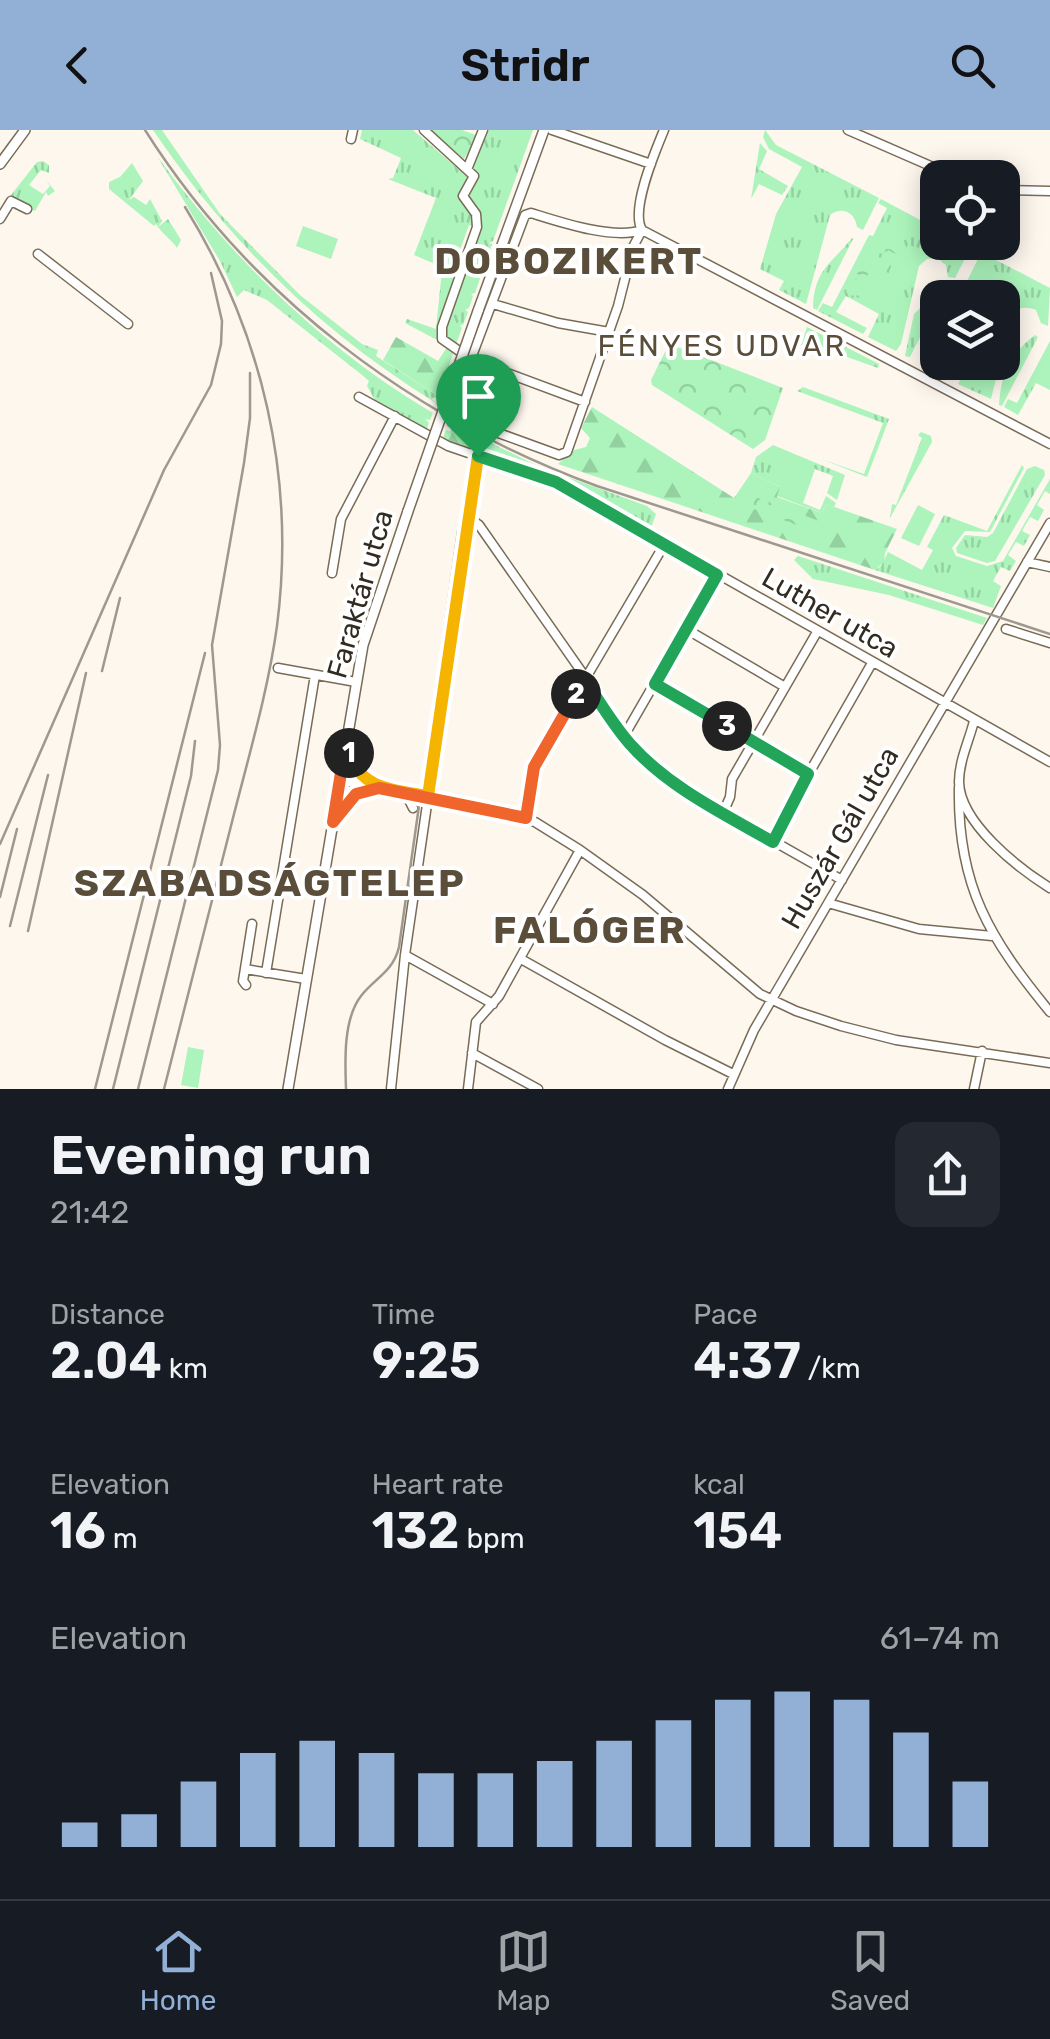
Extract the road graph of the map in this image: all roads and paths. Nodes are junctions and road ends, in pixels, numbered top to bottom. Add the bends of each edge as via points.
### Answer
1 (25, 130) edge
2 (424, 130) edge
3 (483, 130) edge
4 (544, 130) edge
5 (552, 130) edge
6 (664, 130) edge
7 (850, 130) edge
8 (920, 161) edge
9 (0, 164) edge
10 (651, 164) junction
11 (468, 168) junction
12 (1020, 190) edge
13 (1050, 191) edge
14 (27, 209) dead end
15 (0, 219) edge
16 (642, 230) junction
17 (38, 254) dead end
18 (493, 304) junction
19 (128, 324) dead end
20 (609, 332) junction
21 (472, 360) junction
22 (359, 396) dead end
23 (586, 402) junction
24 (395, 416) junction
25 (1050, 444) edge
26 (478, 456) junction
27 (468, 518) junction
28 (1050, 523) edge
29 (664, 544) junction
30 (1027, 562) junction
31 (1050, 567) edge
32 (332, 573) dead end
33 (717, 575) junction
34 (686, 629) junction
35 (1006, 629) dead end
36 (817, 632) junction
37 (1050, 643) edge
38 (872, 663) junction
39 (278, 668) dead end
40 (316, 675) junction
41 (585, 680) junction
42 (356, 682) junction
43 (655, 684) junction
44 (786, 687) junction
45 (945, 704) junction
46 (974, 721) junction
47 (624, 736) junction
48 (346, 742) junction
49 (754, 742) junction
50 (1050, 762) edge
51 (808, 774) junction
52 (340, 780) junction
53 (959, 787) junction
54 (379, 788) junction
55 (405, 792) junction
56 (428, 796) junction
57 (413, 808) dead end
58 (722, 813) junction
59 (526, 818) junction
60 (333, 822) junction
61 (773, 842) junction
62 (580, 850) junction
63 (842, 880) junction
64 (1050, 888) edge
65 (828, 903) junction
66 (252, 924) dead end
67 (992, 936) junction
68 (405, 955) junction
69 (520, 958) junction
70 (244, 970) junction
71 (266, 973) junction
72 (306, 979) junction
73 (246, 985) dead end
74 (772, 1000) junction
75 (493, 1004) junction
76 (1050, 1012) edge
77 (982, 1051) junction
78 (472, 1053) junction
79 (1050, 1063) edge
80 (733, 1074) junction
81 (288, 1089) edge
82 (392, 1089) edge
83 (468, 1089) edge
84 (538, 1089) edge
85 (728, 1089) edge
86 (974, 1089) edge

1 - 9 main road
2 - 11 street
3 - 11 street
4 - 42 main road, Faraktár utca, bridge via 382,582
5 - 10 street
6 - 10 street
7 - 8 street
10 - 16 street via 638,216
11 - 21 street via 474,179 463,196 478,226 440,333
12 - 13 street
14 - 15 street via 11,201
16 - 18 street via 527,214
16 - 20 street
16 - 25 street
17 - 19 street
18 - 20 street
18 - 21 street
20 - 23 street
21 - 23 street
21 - 23 street via 456,401 493,431 559,455 569,450
22 - 24 street, Luther utca
24 - 26 street, Luther utca
24 - 32 street via 341,519
26 - 27 street
26 - 29 street, Luther utca via 556,482
27 - 41 street
27 - 56 street
28 - 30 street, Huszár Gál utca
29 - 33 street, Luther utca
29 - 41 street
30 - 31 street
30 - 45 street, Huszár Gál utca
33 - 34 street
33 - 36 street, Luther utca
34 - 43 street
34 - 44 street
35 - 37 street
36 - 38 street, Luther utca
36 - 44 street
38 - 45 street, Luther utca
38 - 51 street
39 - 40 street
40 - 42 street
40 - 71 street
41 - 47 street
41 - 59 street via 536,764
42 - 48 main road, Faraktár utca
43 - 47 street
43 - 49 street
44 - 49 street
45 - 46 street, Luther utca
45 - 63 street, Huszár Gál utca
46 - 50 street, Luther utca
46 - 53 street
47 - 58 street via 645,759
48 - 52 main road, Faraktár utca
48 - 54 main road via 357,772
49 - 51 street
49 - 58 street
51 - 61 street
52 - 54 street
52 - 60 main road, Faraktár utca
53 - 64 street via 988,837
53 - 67 street via 961,840
54 - 55 street
54 - 60 main road via 356,794
55 - 56 street
55 - 57 street
56 - 59 street
56 - 68 street
58 - 61 street
59 - 62 street
60 - 72 main road, Faraktár utca
61 - 63 street
62 - 69 street
62 - 74 street
63 - 65 street, Huszár Gál utca
65 - 67 street via 885,922
65 - 74 street, Huszár Gál utca
66 - 70 street
67 - 76 street
68 - 75 street
68 - 82 street
69 - 75 street
69 - 80 street
70 - 71 street
70 - 73 street
71 - 72 street
72 - 81 main road, Faraktár utca
74 - 77 street via 869,1034
74 - 80 street, Huszár Gál utca
75 - 78 street via 475,1023
77 - 79 street
77 - 86 street
78 - 83 street
78 - 84 street
80 - 85 street, Huszár Gál utca

